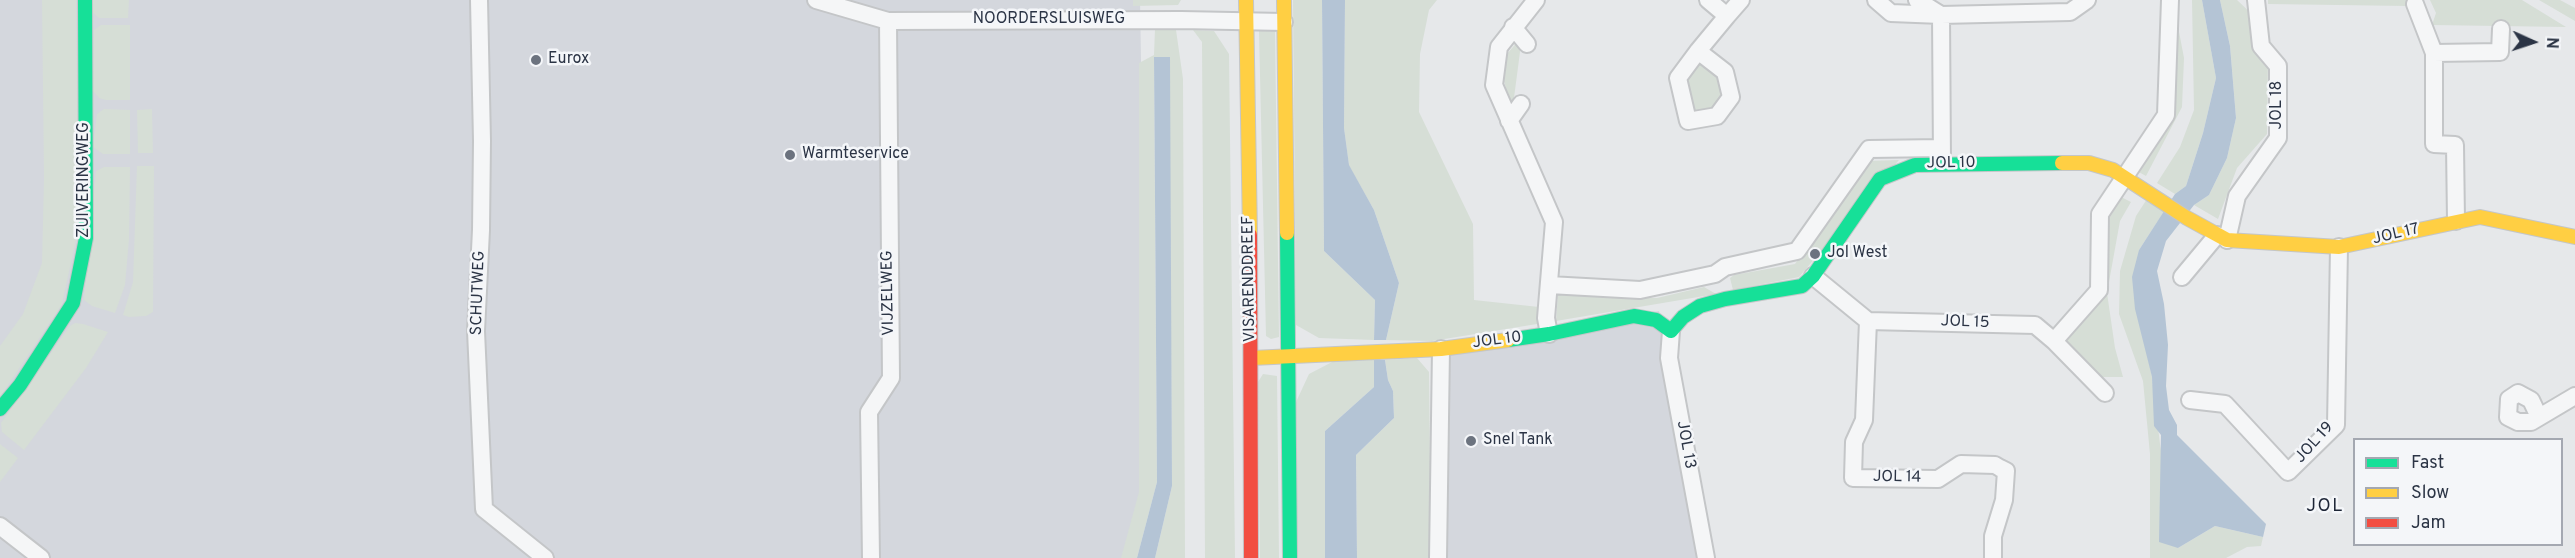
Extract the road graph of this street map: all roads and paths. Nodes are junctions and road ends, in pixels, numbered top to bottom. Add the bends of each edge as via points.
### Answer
1 (85, 0) edge
2 (479, 0) edge
3 (816, 0) edge
4 (1246, 0) edge
5 (1284, 0) edge
6 (1536, 0) edge
7 (1708, 0) edge
8 (1741, 0) edge
9 (1876, 0) edge
10 (1917, 0) edge
11 (2087, 0) edge
12 (2170, 0) edge
13 (2256, 0) edge
14 (2415, 4) dead end
15 (1941, 15) junction
16 (1727, 16) junction
17 (888, 21) junction
18 (1284, 22) junction
19 (1246, 23) junction
20 (1513, 27) junction
21 (2501, 29) dead end
22 (1527, 44) dead end
23 (1698, 51) dead end
24 (2434, 53) junction
25 (1521, 104) dead end
26 (1509, 121) junction
27 (1942, 156) junction
28 (2124, 176) junction
29 (2456, 221) junction
30 (2222, 237) junction
31 (2575, 237) edge
32 (2339, 248) junction
33 (1715, 274) junction
34 (1813, 276) junction
35 (2182, 277) dead end
36 (1549, 285) junction
37 (1725, 298) junction
38 (1868, 321) junction
39 (1671, 331) junction
40 (1549, 334) junction
41 (2054, 341) junction
42 (1441, 349) junction
43 (1289, 357) junction
44 (1252, 358) junction
45 (2105, 393) dead end
46 (2575, 396) edge
47 (2190, 400) dead end
48 (0, 409) edge
49 (2539, 417) dead end
50 (0, 526) edge
51 (41, 558) edge
52 (544, 558) edge
53 (871, 558) edge
54 (1251, 558) edge
55 (1290, 558) edge
56 (1438, 558) edge
57 (1706, 558) edge
58 (1993, 558) edge

1 - 48 street, ZUIVERINGWEG via 86,238 73,303
2 - 52 street, SCHUTWEG via 482,230 476,331 484,509
3 - 17 street, NOORDERSLUISWEG
4 - 19 street, VISARENDDREEF
5 - 18 street
6 - 20 street
7 - 16 street
8 - 16 street
9 - 15 street via 1891,13
10 - 15 street
11 - 15 street via 2070,12
12 - 28 street via 2166,115
13 - 30 street, JOL 18 via 2260,46 2278,66 2278,138 2237,196
14 - 24 street
15 - 27 street
16 - 23 street
17 - 19 street, NOORDERSLUISWEG
17 - 53 street, VIJZELWEG via 891,378 869,412
18 - 19 street, NOORDERSLUISWEG
18 - 43 street
19 - 44 street, VISARENDDREEF
20 - 22 street
20 - 26 street via 1499,47 1494,85
21 - 24 street via 2500,52
24 - 29 street via 2434,144 2455,145
25 - 26 street
26 - 36 street via 1554,222
27 - 28 street, JOL 10 via 2089,163
27 - 33 street, JOL 10 via 1869,149 1797,251 1725,267
27 - 34 street, JOL 10 via 1880,179
28 - 30 street, JOL 17
28 - 41 street via 2100,214 2099,290
29 - 31 street, JOL 17 via 2480,218
29 - 32 street, JOL 17
30 - 32 street, JOL 17
30 - 35 street
32 - 47 street, JOL 19 via 2336,425 2288,472 2225,404
33 - 36 street, JOL 10 via 1640,290
33 - 37 street
34 - 37 street, JOL 10 via 1802,286
34 - 38 street
36 - 40 street
37 - 39 street, JOL 10 via 1683,316
38 - 41 street, JOL 15 via 2035,326
38 - 58 street, JOL 14 via 1864,420 1854,442 1853,478 1938,479 1961,464 1995,465 2006,471 2004,500 1993,536
39 - 40 street, JOL 10 via 1656,320 1634,316
39 - 57 street, JOL 13 via 1669,358
40 - 42 street, JOL 10
41 - 45 street, JOL 15
42 - 43 street, JOL 10
42 - 56 street
43 - 44 street, JOL 10
43 - 55 street
44 - 54 street, VISARENDDREEF
46 - 49 street
50 - 51 street

